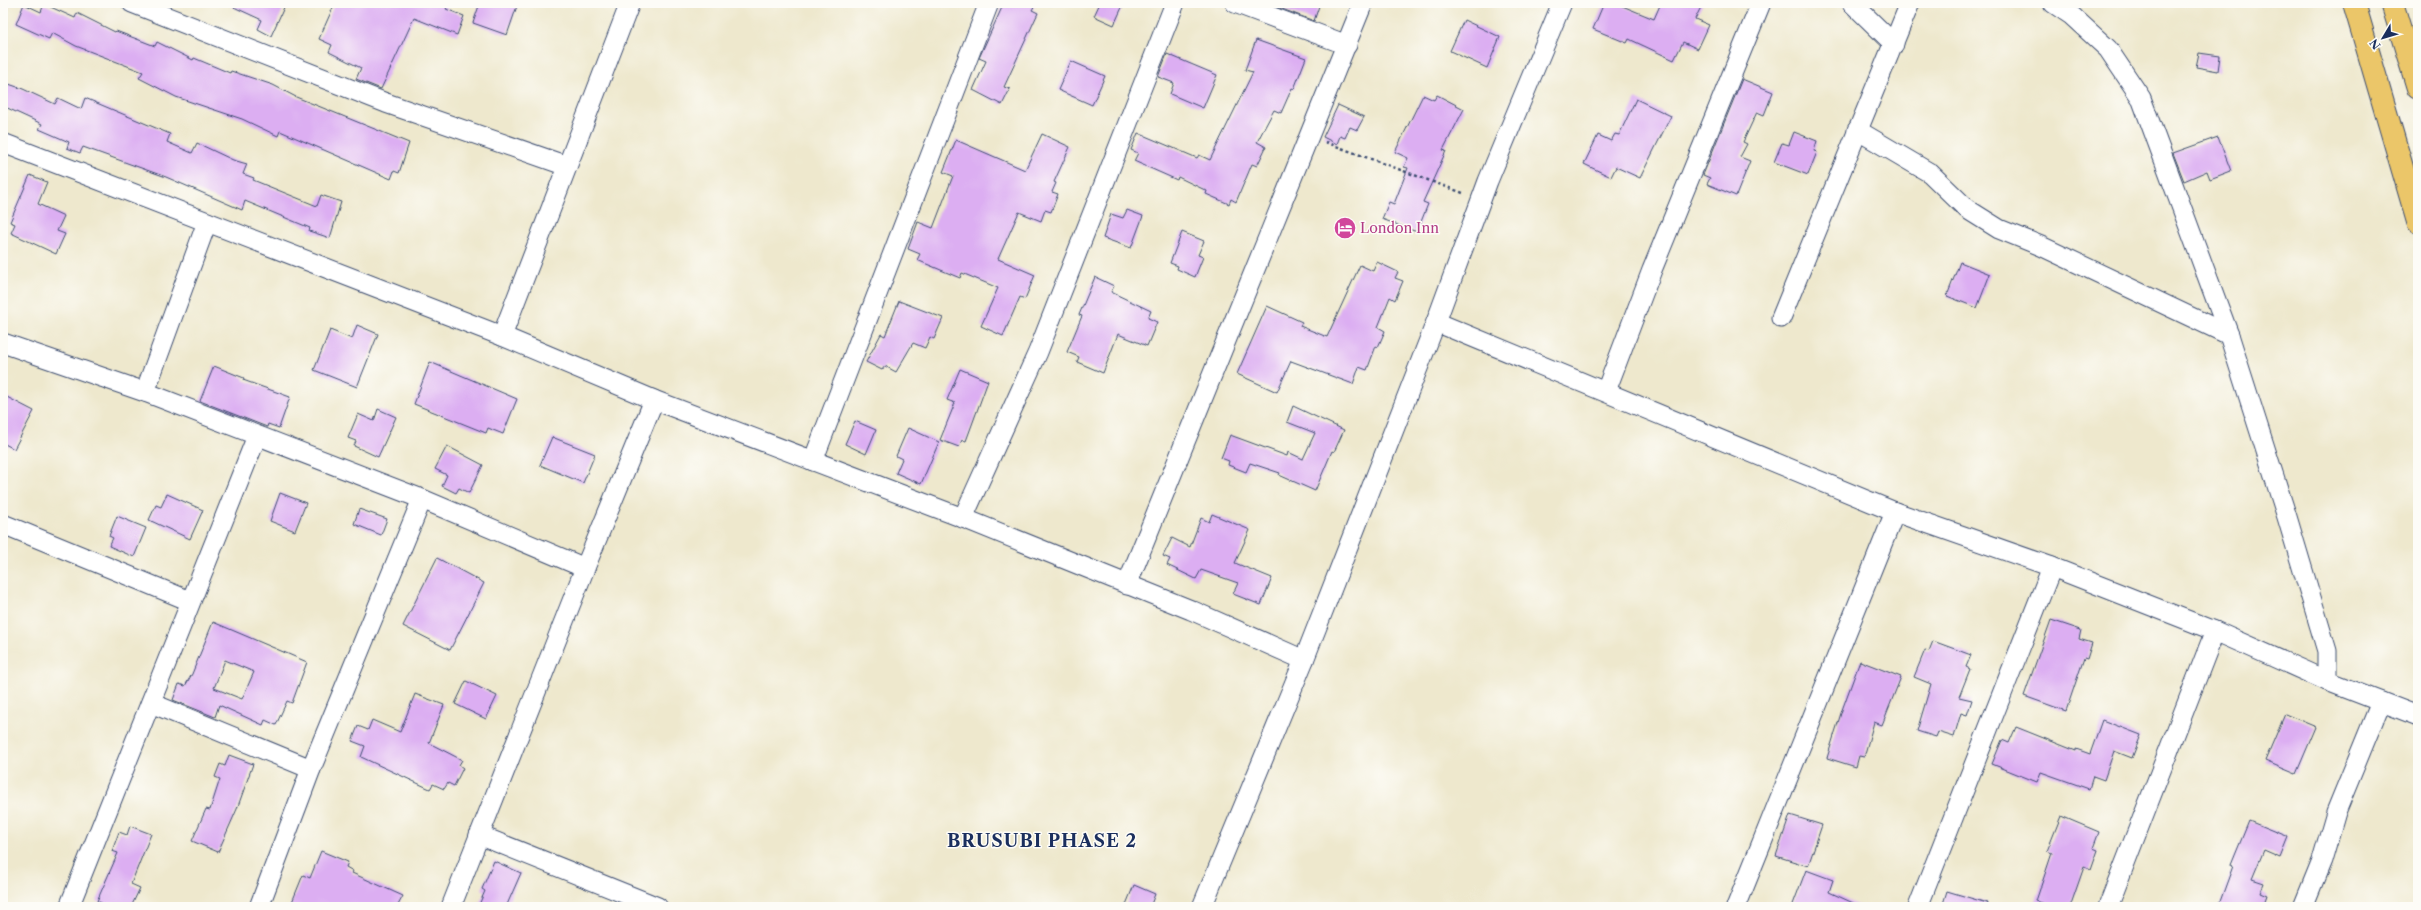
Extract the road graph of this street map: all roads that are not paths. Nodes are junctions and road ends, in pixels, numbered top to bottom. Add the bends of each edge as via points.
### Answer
1 (132, 3) edge
2 (989, 3) edge
3 (1175, 3) edge
4 (1236, 3) edge
5 (1363, 3) edge
6 (1562, 3) edge
7 (1761, 3) edge
8 (1852, 3) edge
9 (1910, 3) edge
10 (2053, 3) edge
11 (2354, 3) edge
12 (2392, 3) edge
13 (626, 4) edge
14 (1894, 44) junction
15 (1347, 45) junction
16 (2418, 88) edge
17 (1857, 130) junction
18 (3, 143) edge
19 (567, 166) junction
20 (207, 222) junction
21 (2418, 222) edge
22 (1781, 318) dead end
23 (1436, 322) junction
24 (2229, 335) junction
25 (502, 336) junction
26 (3, 343) edge
27 (1606, 391) junction
28 (145, 392) junction
29 (654, 400) junction
30 (257, 436) junction
31 (813, 461) junction
32 (422, 499) junction
33 (1895, 512) junction
34 (963, 518) junction
35 (3, 524) edge
36 (2052, 567) junction
37 (585, 568) junction
38 (1127, 585) junction
39 (190, 602) junction
40 (2215, 631) junction
41 (1304, 660) junction
42 (2327, 681) junction
43 (2382, 702) junction
44 (151, 703) junction
45 (2418, 716) edge
46 (311, 769) junction
47 (479, 835) junction
48 (1207, 905) edge
49 (69, 907) edge
50 (259, 907) edge
51 (451, 907) edge
52 (658, 907) edge
53 (1736, 907) edge
54 (1918, 907) edge
55 (2108, 907) edge
56 (2303, 907) edge

1 - 19 street via 386,103
2 - 31 street
3 - 34 street via 1038,352
4 - 15 street
5 - 15 street
6 - 23 street via 1481,199
7 - 27 street via 1652,270
8 - 14 street
9 - 14 street
10 - 24 street via 2071,15 2108,49 2141,98
11 - 21 main road
12 - 16 main road
13 - 19 street
14 - 17 street
15 - 38 street
17 - 22 street
17 - 24 street via 1930,173 1968,209 1999,229 2042,246
18 - 20 street
19 - 25 street
20 - 25 street
20 - 28 street
23 - 27 street
23 - 41 street
24 - 42 street via 2288,517 2326,651
25 - 29 street
26 - 28 street
27 - 33 street
28 - 30 street
29 - 31 street
29 - 37 street
30 - 32 street
30 - 39 street
31 - 34 street
32 - 37 street
32 - 46 street
33 - 36 street
33 - 53 street
34 - 38 street
35 - 39 street
36 - 40 street
36 - 54 street
37 - 47 street
38 - 41 street
39 - 44 street
40 - 42 street
40 - 55 street
41 - 48 street
42 - 43 street
43 - 45 street
43 - 56 street via 2336,812 2322,860
44 - 46 street
44 - 49 street
46 - 50 street
47 - 51 street
47 - 52 street

